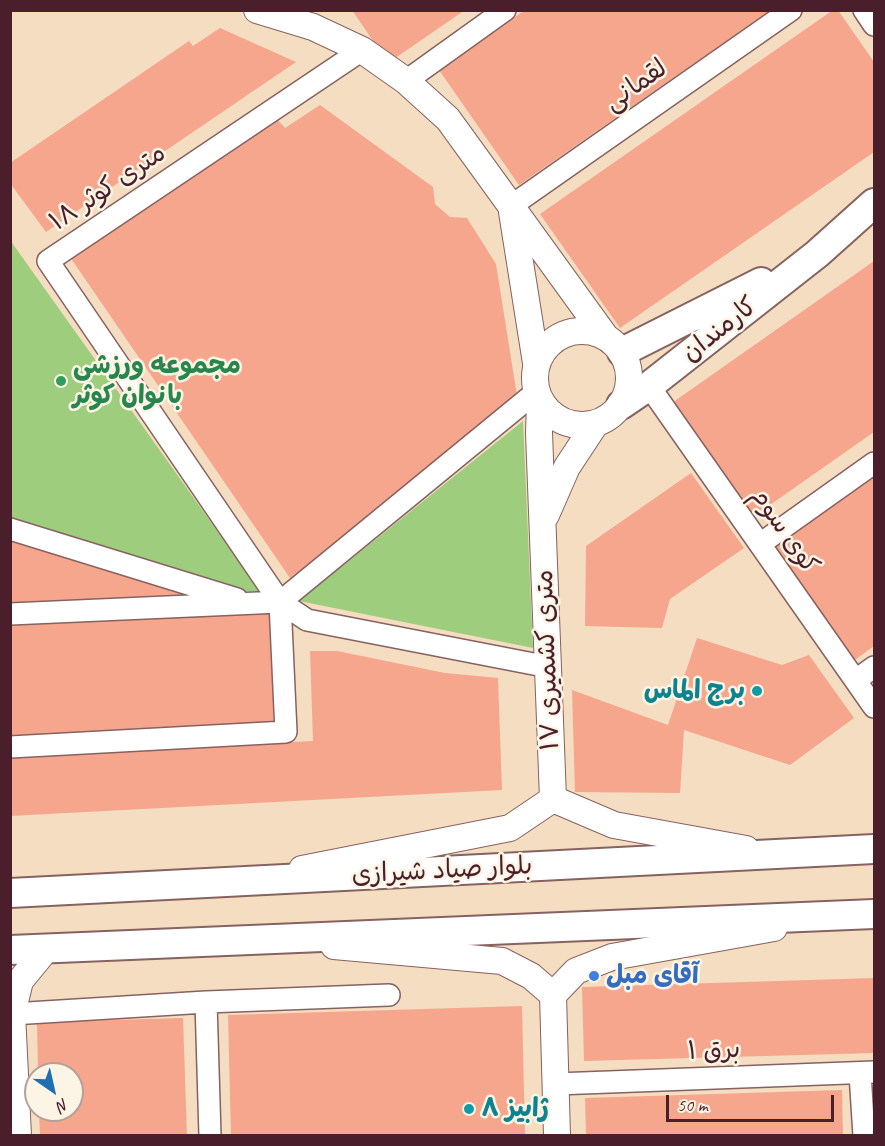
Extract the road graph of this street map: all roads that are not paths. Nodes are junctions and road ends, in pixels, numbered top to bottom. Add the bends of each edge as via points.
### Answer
1 (257, 10) edge
2 (505, 10) edge
3 (791, 10) edge
4 (864, 10) edge
5 (874, 25) edge
6 (362, 50) junction
7 (406, 81) junction
8 (874, 203) edge
9 (511, 206) junction
10 (817, 254) junction
11 (614, 344) junction
12 (536, 363) junction
13 (649, 386) junction
14 (538, 397) junction
15 (621, 405) junction
16 (596, 423) junction
17 (874, 463) edge
18 (544, 521) junction
19 (10, 529) edge
20 (760, 544) junction
21 (280, 602) junction
22 (252, 603) junction
23 (10, 614) edge
24 (549, 667) junction
25 (874, 667) edge
26 (856, 680) junction
27 (874, 707) edge
28 (10, 747) edge
29 (553, 798) junction
30 (874, 849) edge
31 (776, 854) junction
32 (240, 881) junction
33 (10, 893) edge
34 (874, 914) edge
35 (845, 915) junction
36 (255, 940) junction
37 (47, 948) junction
38 (10, 950) edge
39 (389, 995) dead end
40 (553, 995) junction
41 (206, 1002) junction
42 (11, 1014) edge
43 (867, 1072) edge
44 (555, 1084) junction
45 (18, 1136) edge
46 (210, 1136) edge
47 (557, 1136) edge
48 (864, 1136) edge

1 - 6 street via 313,27
2 - 7 street
3 - 9 street, لقمانی
4 - 5 street
6 - 7 street
6 - 21 street, ۱۸ متری کوثر via 48,261
7 - 9 street via 448,119
8 - 10 main road, کارمندان
9 - 11 street
9 - 12 street
10 - 11 main road, کارمندان
10 - 13 main road, کارمندان
11 - 12 street via 589,331 573,331 544,348
11 - 15 street via 629,378
12 - 14 street
13 - 15 main road, کارمندان
13 - 20 street, کوی سوم
14 - 16 street via 550,414 564,423
14 - 18 street, ۱۷ متری کشمیری
14 - 21 street
15 - 16 street
16 - 18 street via 567,467
17 - 20 street
18 - 24 street, ۱۷ متری کشمیری
19 - 22 street
20 - 26 street, کوی سوم
21 - 22 street
21 - 24 street via 308,620
21 - 28 street via 286,732
22 - 23 street
24 - 29 street, ۱۷ متری کشمیری
25 - 26 street
26 - 27 street, کوی سوم
29 - 31 street via 614,825
29 - 32 street via 510,828
30 - 31 main road, بلوار صیاد شیرازی
31 - 32 main road, بلوار صیاد شیرازی
32 - 33 main road, بلوار صیاد شیرازی
34 - 35 main road
35 - 36 main road
35 - 40 street via 612,957 576,971
36 - 37 main road
36 - 40 street via 502,961 531,975
37 - 38 main road
37 - 42 street via 20,981
39 - 41 street
40 - 44 street
41 - 42 street
41 - 46 street
42 - 45 street
43 - 44 street, برق ۱
43 - 48 street
44 - 47 street

